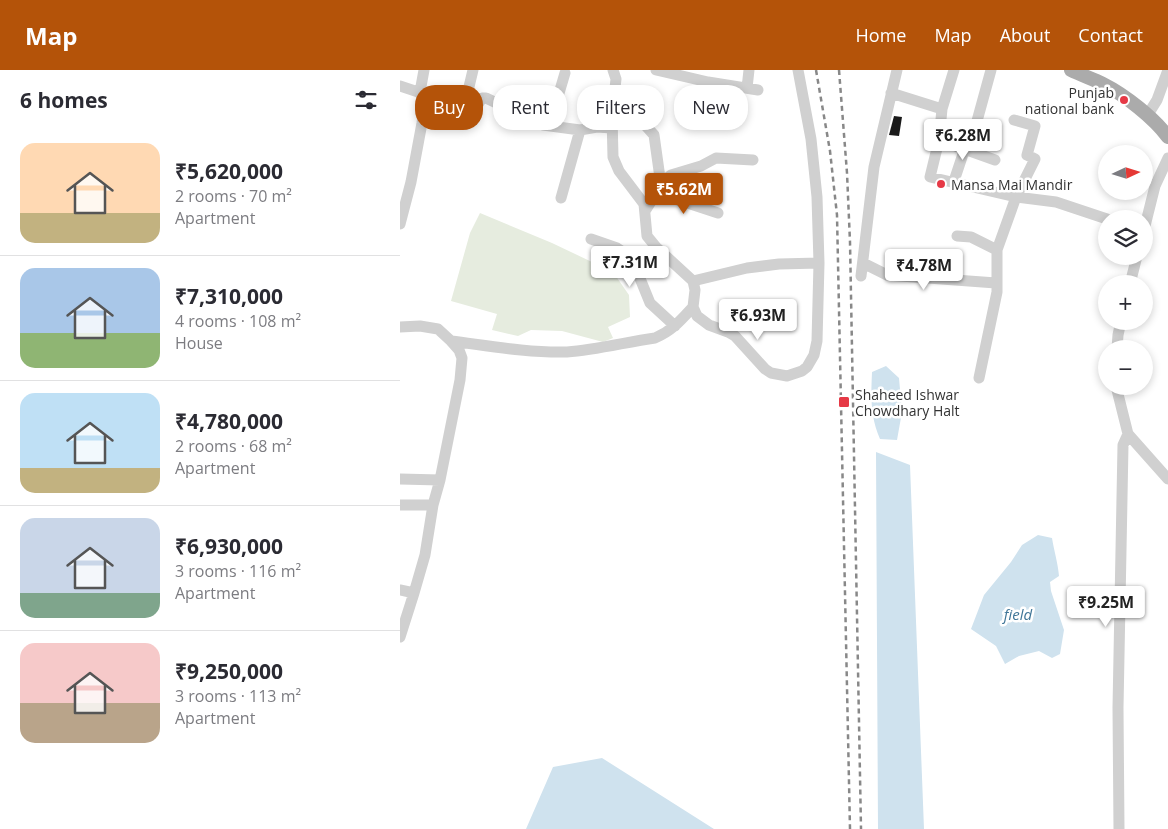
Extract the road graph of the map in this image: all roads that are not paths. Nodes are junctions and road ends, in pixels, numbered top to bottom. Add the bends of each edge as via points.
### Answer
1 (424, 70) edge
2 (473, 70) edge
3 (613, 70) edge
4 (656, 70) edge
5 (749, 70) edge
6 (798, 70) edge
7 (897, 70) edge
8 (954, 70) edge
9 (991, 70) edge
10 (1070, 70) edge
11 (1168, 70) edge
12 (564, 73) dead end
13 (1090, 74) edge
14 (421, 85) edge
15 (469, 85) edge
16 (561, 85) edge
17 (615, 85) edge
18 (400, 86) edge
19 (415, 90) edge
20 (891, 93) junction
21 (942, 109) junction
22 (1147, 116) junction
23 (1014, 120) dead end
24 (421, 130) edge
25 (580, 130) edge
26 (612, 130) edge
27 (650, 130) edge
28 (1168, 137) edge
29 (940, 140) junction
30 (965, 148) junction
31 (1168, 158) edge
32 (753, 160) dead end
33 (995, 160) dead end
34 (954, 181) junction
35 (659, 189) junction
36 (1016, 197) junction
37 (561, 198) dead end
38 (1149, 210) edge
39 (645, 212) junction
40 (718, 213) dead end
41 (1098, 216) edge
42 (400, 224) edge
43 (957, 236) dead end
44 (591, 239) dead end
45 (997, 250) junction
46 (819, 263) junction
47 (863, 263) junction
48 (861, 276) dead end
49 (693, 281) junction
50 (996, 283) junction
51 (692, 307) junction
52 (675, 326) junction
53 (400, 327) edge
54 (451, 341) junction
55 (979, 378) dead end
56 (1118, 395) edge
57 (1128, 434) junction
58 (400, 479) edge
59 (1168, 479) edge
60 (440, 480) junction
61 (433, 504) junction
62 (400, 505) edge
63 (400, 590) edge
64 (414, 593) junction
65 (400, 637) edge
66 (1119, 829) edge

1 - 14 street
2 - 15 street
3 - 17 street
4 - 5 street via 752,89
6 - 46 street via 816,177
7 - 20 street
8 - 21 street
9 - 30 street via 977,121
10 - 13 main road
11 - 22 street
12 - 16 street
13 - 22 main road
18 - 19 street
20 - 21 street
20 - 47 street via 874,167
21 - 29 street
22 - 28 main road
23 - 36 street via 1035,126 1027,155 1035,159
24 - 42 street
25 - 37 street
26 - 39 street via 616,166 643,201
27 - 35 street via 654,135
29 - 30 street
29 - 34 street via 930,177
30 - 33 street
30 - 34 street
31 - 38 street
32 - 35 street via 716,158 671,175
34 - 36 street
35 - 39 street
35 - 40 street
36 - 41 street via 1056,202
36 - 45 street
39 - 49 street via 647,236
43 - 45 street via 971,237
44 - 52 street via 629,256 650,304
45 - 50 street
46 - 49 street via 747,268
46 - 51 street via 816,348 807,367 795,374 771,373 735,336 701,320
47 - 48 street
47 - 50 street via 887,275
49 - 51 street
50 - 55 street via 997,292
51 - 52 street
52 - 54 street via 656,338 568,352 521,351
53 - 54 street via 438,329
54 - 60 street via 459,350 462,366
56 - 57 street
57 - 59 street
57 - 66 street via 1122,455
58 - 60 street
60 - 61 street
61 - 62 street
61 - 64 street
63 - 64 street
64 - 65 street

